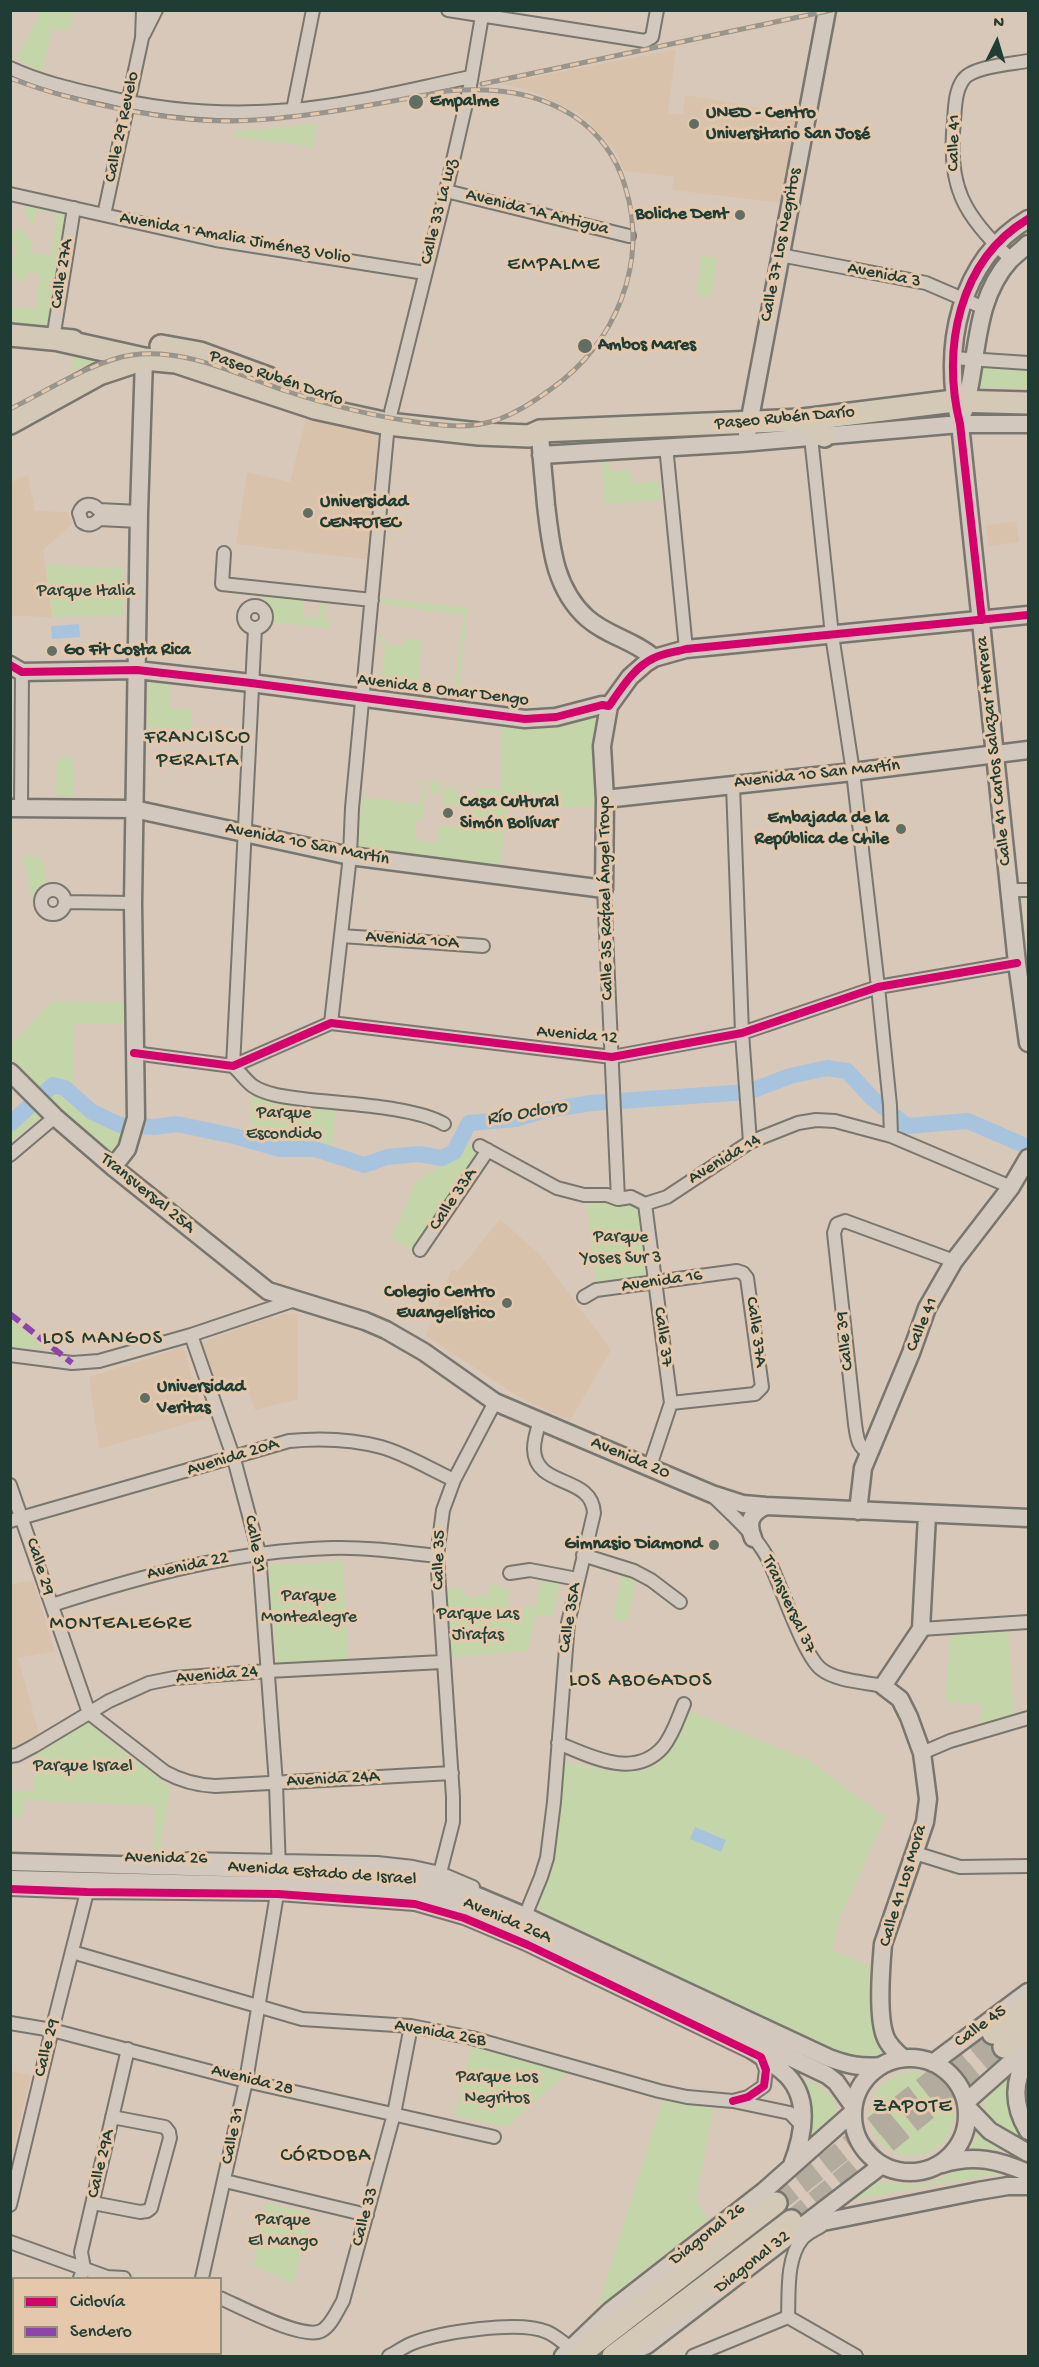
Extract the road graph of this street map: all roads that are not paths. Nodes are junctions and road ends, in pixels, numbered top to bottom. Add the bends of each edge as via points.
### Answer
1 (142, 10) edge
2 (156, 10) edge
3 (313, 10) edge
4 (448, 10) edge
5 (657, 10) edge
6 (827, 10) edge
7 (482, 14) edge
8 (142, 38) junction
9 (1029, 61) edge
10 (10, 68) edge
11 (471, 77) junction
12 (129, 102) junction
13 (292, 110) junction
14 (446, 191) junction
15 (10, 194) edge
16 (74, 208) junction
17 (104, 215) junction
18 (1029, 219) edge
19 (629, 236) dead end
20 (1029, 244) edge
21 (994, 245) junction
22 (780, 255) junction
23 (1011, 259) junction
24 (425, 273) junction
25 (965, 298) junction
26 (984, 308) junction
27 (10, 335) edge
28 (56, 340) junction
29 (146, 352) junction
30 (953, 358) junction
31 (974, 359) junction
32 (1029, 363) edge
33 (116, 366) junction
34 (142, 399) junction
35 (961, 401) junction
36 (1029, 403) edge
37 (390, 418) junction
38 (10, 423) edge
39 (960, 424) junction
40 (1029, 424) edge
41 (540, 431) junction
42 (813, 431) junction
43 (746, 433) junction
44 (666, 446) junction
45 (541, 455) junction
46 (99, 515) dead end
47 (139, 517) junction
48 (224, 553) dead end
49 (372, 600) junction
50 (1029, 615) edge
51 (982, 620) junction
52 (255, 628) dead end
53 (832, 635) junction
54 (686, 649) junction
55 (654, 658) junction
56 (16, 668) edge
57 (137, 670) junction
58 (251, 682) junction
59 (363, 697) junction
60 (609, 706) junction
61 (1029, 750) edge
62 (997, 753) junction
63 (853, 772) junction
64 (733, 785) junction
65 (604, 799) junction
66 (16, 808) edge
67 (134, 808) junction
68 (244, 833) junction
69 (350, 856) junction
70 (604, 889) junction
71 (1010, 890) junction
72 (1029, 890) edge
73 (64, 902) dead end
74 (133, 903) junction
75 (342, 936) junction
76 (483, 945) dead end
77 (1017, 963) junction
78 (878, 987) junction
79 (331, 1023) junction
80 (742, 1033) junction
81 (1029, 1043) edge
82 (134, 1053) junction
83 (612, 1057) junction
84 (233, 1066) junction
85 (10, 1072) edge
86 (54, 1116) junction
87 (444, 1124) dead end
88 (891, 1136) junction
89 (750, 1142) junction
90 (10, 1155) edge
91 (1027, 1162) edge
92 (113, 1167) junction
93 (1011, 1187) junction
94 (618, 1199) junction
95 (645, 1204) junction
96 (420, 1250) dead end
97 (954, 1261) junction
98 (742, 1273) joint
99 (655, 1284) junction
100 (268, 1291) junction
101 (584, 1297) dead end
102 (295, 1300) junction
103 (262, 1311) junction
104 (191, 1335) junction
105 (10, 1355) edge
106 (495, 1402) junction
107 (672, 1403) junction
108 (540, 1421) junction
109 (869, 1453) junction
110 (234, 1459) junction
111 (650, 1466) junction
112 (454, 1480) junction
113 (10, 1485) edge
114 (712, 1494) junction
115 (766, 1506) junction
116 (858, 1511) junction
117 (927, 1515) junction
118 (1029, 1518) edge
119 (17, 1520) edge
120 (753, 1538) junction
121 (259, 1553) junction
122 (583, 1555) junction
123 (436, 1556) junction
124 (510, 1573) dead end
125 (577, 1579) junction
126 (680, 1602) dead end
127 (52, 1605) junction
128 (1029, 1622) edge
129 (921, 1629) junction
130 (442, 1662) junction
131 (268, 1671) junction
132 (883, 1686) junction
133 (684, 1704) dead end
134 (89, 1713) junction
135 (1029, 1718) edge
136 (558, 1743) junction
137 (922, 1753) junction
138 (10, 1756) edge
139 (452, 1773) junction
140 (276, 1784) junction
141 (915, 1853) junction
142 (10, 1855) edge
143 (37, 1856) junction
144 (106, 1858) junction
145 (10, 1862) edge
146 (128, 1865) junction
147 (1029, 1866) edge
148 (441, 1873) junction
149 (279, 1878) junction
150 (10, 1879) edge
151 (10, 1889) edge
152 (87, 1892) junction
153 (525, 1916) junction
154 (72, 1952) junction
155 (1029, 1992) edge
156 (259, 2006) junction
157 (1029, 2006) edge
158 (708, 2018) junction
159 (10, 2023) edge
160 (411, 2026) junction
161 (1029, 2029) edge
162 (52, 2030) junction
163 (1029, 2047) edge
164 (128, 2049) junction
165 (1029, 2055) edge
166 (760, 2057) junction
167 (903, 2058) junction
168 (933, 2062) junction
169 (881, 2066) junction
170 (246, 2081) junction
171 (733, 2101) junction
172 (967, 2104) junction
173 (853, 2110) junction
174 (394, 2114) junction
175 (112, 2117) junction
176 (803, 2127) junction
177 (1029, 2131) edge
178 (494, 2137) dead end
179 (1029, 2153) edge
180 (882, 2165) junction
181 (939, 2165) junction
182 (791, 2168) junction
183 (1029, 2173) edge
184 (225, 2181) junction
185 (1029, 2186) edge
186 (93, 2203) junction
187 (776, 2203) tunnel mouth
188 (10, 2205) edge
189 (367, 2215) junction
190 (832, 2219) junction
191 (795, 2224) junction
192 (10, 2242) edge
193 (82, 2273) edge
194 (103, 2277) edge
195 (202, 2277) edge
196 (222, 2299) edge
197 (788, 2317) junction
198 (571, 2354) edge
199 (848, 2355) edge
200 (389, 2356) edge
201 (613, 2356) edge
202 (623, 2356) edge
203 (693, 2356) edge

1 - 8 street
2 - 8 street
3 - 13 street
4 - 7 street
5 - 7 street via 652,37 645,41
6 - 22 street, Calle 37 Los Negritos
7 - 11 street, Calle 33 La Luz
8 - 12 street, Calle 29 Revelo
9 - 21 street, Calle 41 via 977,70 963,80 954,111 953,175 965,205
10 - 12 street via 48,83
11 - 13 street
11 - 14 street, Calle 33 La Luz
12 - 13 street via 212,112
12 - 17 street, Calle 29 Revelo
14 - 19 street, Avenida 1A Antigua
14 - 24 street, Calle 33 La Luz
15 - 16 street, Avenida 1 Amalia Jiménez Volio
16 - 17 street, Avenida 1 Amalia Jiménez Volio
16 - 28 street, Calle 27A
17 - 24 street, Avenida 1 Amalia Jiménez Volio via 216,240
18 - 21 street
20 - 23 street
21 - 23 street, Calle 41
21 - 25 street via 982,260
22 - 25 street, Avenida 3 via 926,284
22 - 43 street, Calle 37 Los Negritos
23 - 26 street
24 - 37 street, Calle 33 La Luz
25 - 26 street, Avenida 3
25 - 30 street
26 - 31 street
27 - 28 highway
28 - 29 highway, Paseo Rubén Darío
29 - 33 highway
29 - 34 street
29 - 37 highway, Paseo Rubén Darío via 200,353 314,396
30 - 31 street
30 - 35 street
31 - 32 street
31 - 35 street
33 - 34 street via 133,380
33 - 38 highway
34 - 47 street
35 - 36 highway, Paseo Rubén Darío
35 - 39 street
35 - 42 highway, Paseo Rubén Darío
37 - 41 highway, Paseo Rubén Darío via 529,425
37 - 49 street, Calle 33 La Luz
39 - 40 street
39 - 42 street
39 - 51 street, Calle 41 Carlos Salazar Herrera
41 - 43 highway, Paseo Rubén Darío
41 - 45 street
42 - 43 highway, Paseo Rubén Darío
42 - 53 street
43 - 44 street
44 - 45 street
44 - 54 street
45 - 55 street via 554,565 562,586 587,618
46 - 47 street
47 - 57 street
48 - 49 street via 222,584
49 - 59 street, Calle 33 La Luz
50 - 51 street
51 - 53 street
51 - 62 street, Calle 41 Carlos Salazar Herrera
52 - 58 street
53 - 54 street
53 - 63 street
54 - 55 street
55 - 60 street via 630,677
56 - 57 street, Avenida 8 Omar Dengo
56 - 66 street
57 - 58 street, Avenida 8 Omar Dengo
57 - 67 street
58 - 59 street, Avenida 8 Omar Dengo
58 - 68 street
59 - 60 street, Avenida 8 Omar Dengo via 525,718 556,717
59 - 69 street, Calle 33 La Luz
60 - 65 street, Calle 35 Rafael Ángel Troyo via 602,746
61 - 62 street, Avenida 10 San Martín
62 - 63 street, Avenida 10 San Martín
62 - 71 street, Calle 41 Carlos Salazar Herrera
63 - 64 street, Avenida 10 San Martín
63 - 78 street
64 - 65 street, Avenida 10 San Martín
64 - 80 street
65 - 70 street, Calle 35 Rafael Ángel Troyo
66 - 67 street, Avenida 10 San Martín
67 - 68 street, Avenida 10 San Martín
67 - 74 street
68 - 69 street, Avenida 10 San Martín
68 - 84 street
69 - 70 street, Avenida 10 San Martín
69 - 75 street, Calle 33 La Luz
70 - 83 street, Calle 35 Rafael Ángel Troyo
71 - 72 street
71 - 77 street, Calle 41 Carlos Salazar Herrera
73 - 74 street
74 - 82 street
75 - 76 street, Avenida 10A
75 - 79 street, Calle 33 La Luz
77 - 78 street, Avenida 12
77 - 81 street, Calle 41 Carlos Salazar Herrera
78 - 80 street, Avenida 12
78 - 88 street
79 - 83 street, Avenida 12
79 - 84 street
80 - 83 street, Avenida 12
80 - 89 street
82 - 84 street
82 - 92 street via 136,1118 127,1149
83 - 94 street, Calle 35 Rafael Ángel Troyo
84 - 87 street via 253,1086 265,1091 409,1112
85 - 86 street, Transversal 25A
86 - 90 street
86 - 92 street, Transversal 25A
88 - 89 street, Avenida 14 via 816,1120
88 - 93 street, Avenida 14
89 - 95 street, Avenida 14 via 667,1197
91 - 93 street, Calle 41
92 - 100 street, Transversal 25A
93 - 97 street, Calle 41
94 - 95 street via 631,1197
94 - 96 street, Calle 33A via 557,1188 484,1148
95 - 99 street, Calle 37
97 - 109 street, Calle 41 via 927,1308
97 - 109 street, Calle 39 via 845,1221 837,1224 834,1233 855,1424 859,1443
98 - 99 street, Avenida 16
98 - 107 street, Calle 37A via 747,1278 762,1387 755,1394
99 - 101 street, Avenida 16 via 596,1290
99 - 107 street, Calle 37
100 - 102 street, Transversal 25A
100 - 103 street
102 - 103 street
102 - 106 street, Avenida 20 via 386,1330
103 - 104 street
104 - 105 street via 99,1361 72,1363
104 - 110 street, Calle 31
106 - 108 street, Avenida 20
106 - 112 street, Calle 35
107 - 111 street, Calle 37
108 - 111 street, Avenida 20
108 - 122 street, Calle 35A via 534,1447 539,1467 585,1491 592,1501 592,1523
109 - 116 street, Calle 41 via 863,1468
110 - 112 street, Avenida 20A via 289,1441 342,1440 382,1448
110 - 119 street, Avenida 20A
110 - 121 street, Calle 31
111 - 114 street, Avenida 20
112 - 123 street, Calle 35 via 443,1509
113 - 119 street, Calle 29
114 - 115 street, Avenida 20 via 743,1504
114 - 120 street, Transversal 37
115 - 116 street, Avenida 20
115 - 120 street via 750,1519
116 - 117 street, Avenida 20
117 - 118 street, Avenida 20
117 - 129 street
119 - 127 street, Calle 29
120 - 132 street, Transversal 37 via 781,1585 806,1648 822,1669
121 - 123 street, Avenida 22 via 333,1548
121 - 127 street, Avenida 22 via 138,1577
121 - 131 street, Calle 31
122 - 125 street, Calle 35A
122 - 126 street via 634,1571
123 - 130 street, Calle 35
124 - 125 street via 530,1570
125 - 136 street, Calle 35A via 568,1623
127 - 134 street, Calle 29
128 - 129 street
129 - 132 street
130 - 131 street, Avenida 24
130 - 139 street, Calle 35
131 - 134 street, Avenida 24 via 150,1683
131 - 140 street, Calle 31
132 - 137 street, Calle 41 Los Mora via 900,1699
133 - 136 street via 663,1747 637,1763 610,1762
134 - 138 street, Avenida 24
134 - 140 street, Avenida 24A via 178,1779 215,1786
135 - 137 street
136 - 153 street, Calle 35A via 547,1858
137 - 141 street, Calle 41 Los Mora via 928,1799
139 - 140 street, Avenida 24A
139 - 148 street, Calle 35 via 453,1822
140 - 149 street, Calle 31
141 - 147 street via 960,1868
141 - 167 street, Calle 41 Los Mora via 895,1904 881,1965 883,2030 888,2043
142 - 143 street, Avenida 26
143 - 144 street, Avenida 26
143 - 145 street
144 - 146 street
144 - 149 street, Avenida 26
145 - 146 street, Avenida Estado de Israel
146 - 149 street, Avenida Estado de Israel
148 - 149 street, Avenida 26 via 377,1863
148 - 153 street, Avenida 26 via 505,1900
149 - 150 street, Avenida Estado de Israel
149 - 152 street, Avenida 26A
149 - 153 street, Avenida Estado de Israel via 411,1877 468,1892
149 - 156 street, Calle 31
149 - 158 street, Avenida Estado de Israel via 438,1897 505,1923
149 - 166 street, Avenida 26A via 415,1904 464,1918
151 - 152 street, Avenida 26A
152 - 154 street, Calle 29
153 - 169 street, Avenida Estado de Israel via 849,2066
154 - 156 street, Avenida 26B
154 - 162 street, Calle 29
155 - 168 street, Calle 45
156 - 160 street, Avenida 26B via 302,2019
156 - 170 street, Calle 31
157 - 161 highway via 999,2040
158 - 166 street
158 - 173 street, Avenida Estado de Israel via 826,2075 836,2082
159 - 162 street, Avenida 28
160 - 171 street, Avenida 26B via 472,2038 659,2091
160 - 174 street, Calle 33
162 - 164 street, Avenida 28
162 - 188 street, Calle 29
163 - 172 street
164 - 170 street, Avenida 28
164 - 175 street, Calle 29A
165 - 177 street via 1015,2086 1020,2116
166 - 171 street via 766,2070 764,2086
166 - 176 street via 781,2069 796,2088
167 - 168 street
167 - 169 street
168 - 172 street via 957,2082
169 - 173 street via 866,2078
170 - 174 street, Avenida 28
170 - 184 street, Calle 31
171 - 176 street, Avenida 26B via 790,2113
172 - 179 street via 990,2131
172 - 181 street via 966,2130 960,2144
173 - 180 street via 855,2134
173 - 182 street, Diagonal 26
174 - 178 street, Avenida 28
174 - 189 street, Calle 33
175 - 186 street, Calle 29A
175 - 186 street via 165,2127 170,2132 151,2208 147,2211
176 - 182 street
180 - 181 street via 910,2173
180 - 191 street, Diagonal 32
181 - 183 street via 983,2158
182 - 198 street, Diagonal 26 via 610,2311
184 - 189 street
184 - 195 street, Calle 31
185 - 190 street
186 - 193 street, Calle 29A via 81,2252
187 - 198 highway
189 - 196 street, Calle 33 via 344,2301 322,2330 302,2333
190 - 191 street
190 - 197 street via 806,2235 798,2245 789,2280
191 - 201 highway
191 - 202 street, Diagonal 32 via 647,2345
192 - 193 street
193 - 194 street
197 - 199 street
197 - 203 street
198 - 200 street via 548,2332 507,2327 434,2337

